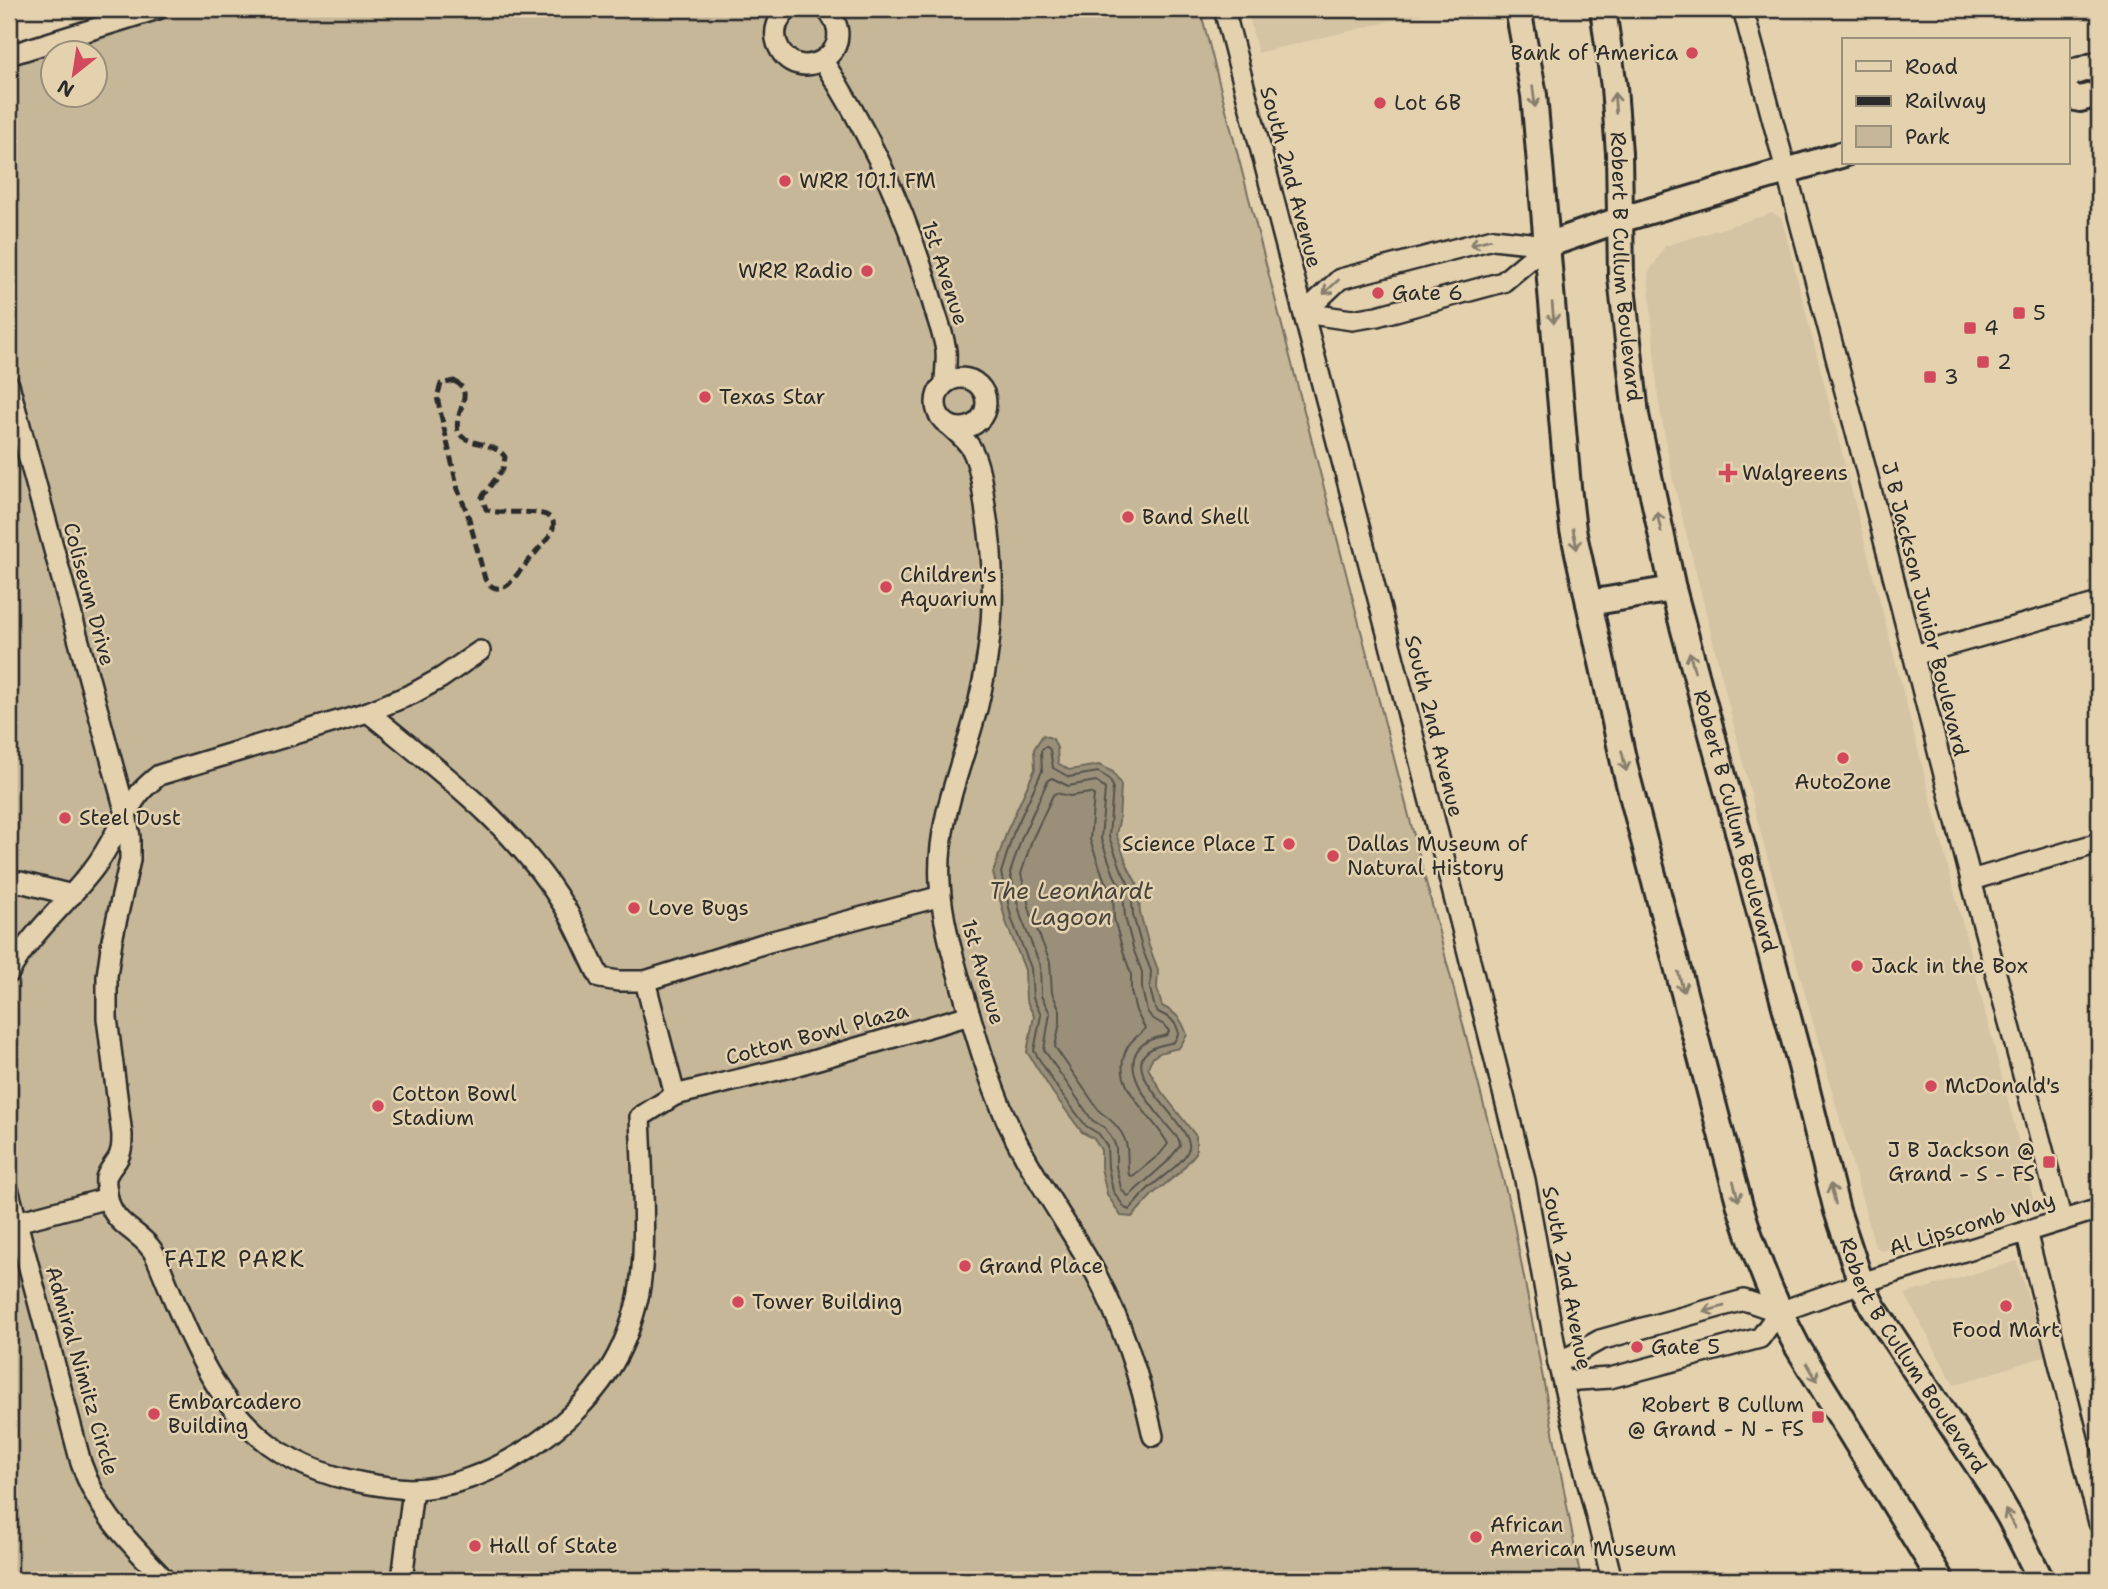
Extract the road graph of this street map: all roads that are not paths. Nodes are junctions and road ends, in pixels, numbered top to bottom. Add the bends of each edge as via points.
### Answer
1 (158, 9) edge
2 (788, 9) edge
3 (826, 9) edge
4 (1224, 9) edge
5 (1518, 9) edge
6 (1603, 9) edge
7 (1743, 9) edge
8 (9, 55) edge
9 (823, 61) junction
10 (2099, 64) edge
11 (2070, 74) edge
12 (2099, 94) edge
13 (2070, 96) edge
14 (1842, 155) edge
15 (1787, 171) junction
16 (1619, 220) junction
17 (1547, 245) junction
18 (1304, 313) junction
19 (946, 351) junction
20 (969, 379) junction
21 (945, 383) junction
22 (9, 386) edge
23 (981, 419) junction
24 (950, 426) junction
25 (972, 448) junction
26 (1673, 589) junction
27 (1589, 603) junction
28 (2099, 603) edge
29 (480, 651) dead end
30 (1914, 655) junction
31 (368, 712) junction
32 (126, 814) junction
33 (2099, 843) edge
34 (1971, 880) junction
35 (9, 885) edge
36 (72, 895) junction
37 (934, 898) dead end
38 (9, 973) edge
39 (645, 981) junction
40 (970, 1015) junction
41 (674, 1095) junction
42 (9, 1192) edge
43 (108, 1198) junction
44 (2099, 1209) edge
45 (2062, 1221) junction
46 (17, 1222) junction
47 (2026, 1231) junction
48 (1861, 1283) junction
49 (1779, 1312) junction
50 (1561, 1372) junction
51 (1153, 1436) dead end
52 (2094, 1478) edge
53 (413, 1489) junction
54 (2099, 1523) edge
55 (165, 1580) edge
56 (402, 1580) edge
57 (1612, 1580) edge
58 (1941, 1580) edge
59 (2041, 1580) edge

1 - 8 street
2 - 9 street via 776,27 778,47 793,62
3 - 9 street via 838,35
4 - 18 street, South 2nd Avenue
5 -> 17 main road via 1534,95
16 -> 6 main road, Robert B Cullum Boulevard via 1614,87
7 - 15 street, J B Jackson Junior Boulevard
9 - 19 street, 1st Avenue via 872,146 908,229
10 - 11 main road
12 - 13 main road
14 - 15 main road
15 - 16 main road
15 - 30 street, J B Jackson Junior Boulevard
16 - 17 main road
26 -> 16 main road, Robert B Cullum Boulevard via 1636,415 1620,277
17 - 18 street via 1503,282 1352,320
17 -> 18 street via 1493,239 1340,279
17 -> 27 main road via 1573,530
18 - 50 street, South 2nd Avenue via 1525,1180
19 - 20 street, 1st Avenue
19 - 21 street, 1st Avenue
20 - 21 street
20 - 23 street via 985,396
21 - 24 street via 935,406
22 - 32 street, Coliseum Drive
23 - 24 street via 967,428
23 - 25 street, 1st Avenue
24 - 25 street
25 - 40 street, 1st Avenue via 988,522 991,621 978,705 945,816 939,875 946,928
26 - 27 main road
48 -> 26 main road, Robert B Cullum Boulevard via 1837,1211
27 -> 49 main road via 1626,772 1736,1193
28 - 30 street
29 - 31 street via 442,678
30 - 34 street, J B Jackson Junior Boulevard
31 - 32 street via 159,775 140,792
31 - 39 street via 504,828 565,907 600,978
32 - 36 street via 108,849
32 - 43 street, Coliseum Drive via 130,860 107,976 107,1018 122,1147 106,1179
33 - 34 street
34 - 45 street, J B Jackson Junior Boulevard
35 - 36 street via 20,882
36 - 38 street
37 - 39 street
39 - 41 street
40 - 41 street, Cotton Bowl Plaza
40 - 51 street, 1st Avenue via 1015,1138 1114,1313 1146,1401
41 - 53 street, Cotton Bowl Plaza via 640,1117 641,1278 631,1322 608,1372 571,1416 521,1453 477,1476
42 - 46 street, Admiral Nimitz Circle
43 - 46 street
43 - 53 street via 126,1228 152,1247 199,1356 258,1435 312,1469 348,1480
44 - 45 street, Al Lipscomb Way
45 - 47 street, Al Lipscomb Way
46 - 55 street, Admiral Nimitz Circle via 89,1485 118,1529
47 - 48 street, Al Lipscomb Way
47 - 52 street
48 - 49 street, Al Lipscomb Way
59 -> 48 main road, Robert B Cullum Boulevard via 2000,1500
49 - 50 street via 1760,1338 1610,1378
49 -> 50 street via 1744,1300 1600,1340
49 -> 58 main road
50 - 57 street, South 2nd Avenue
52 - 54 street
53 - 56 street

